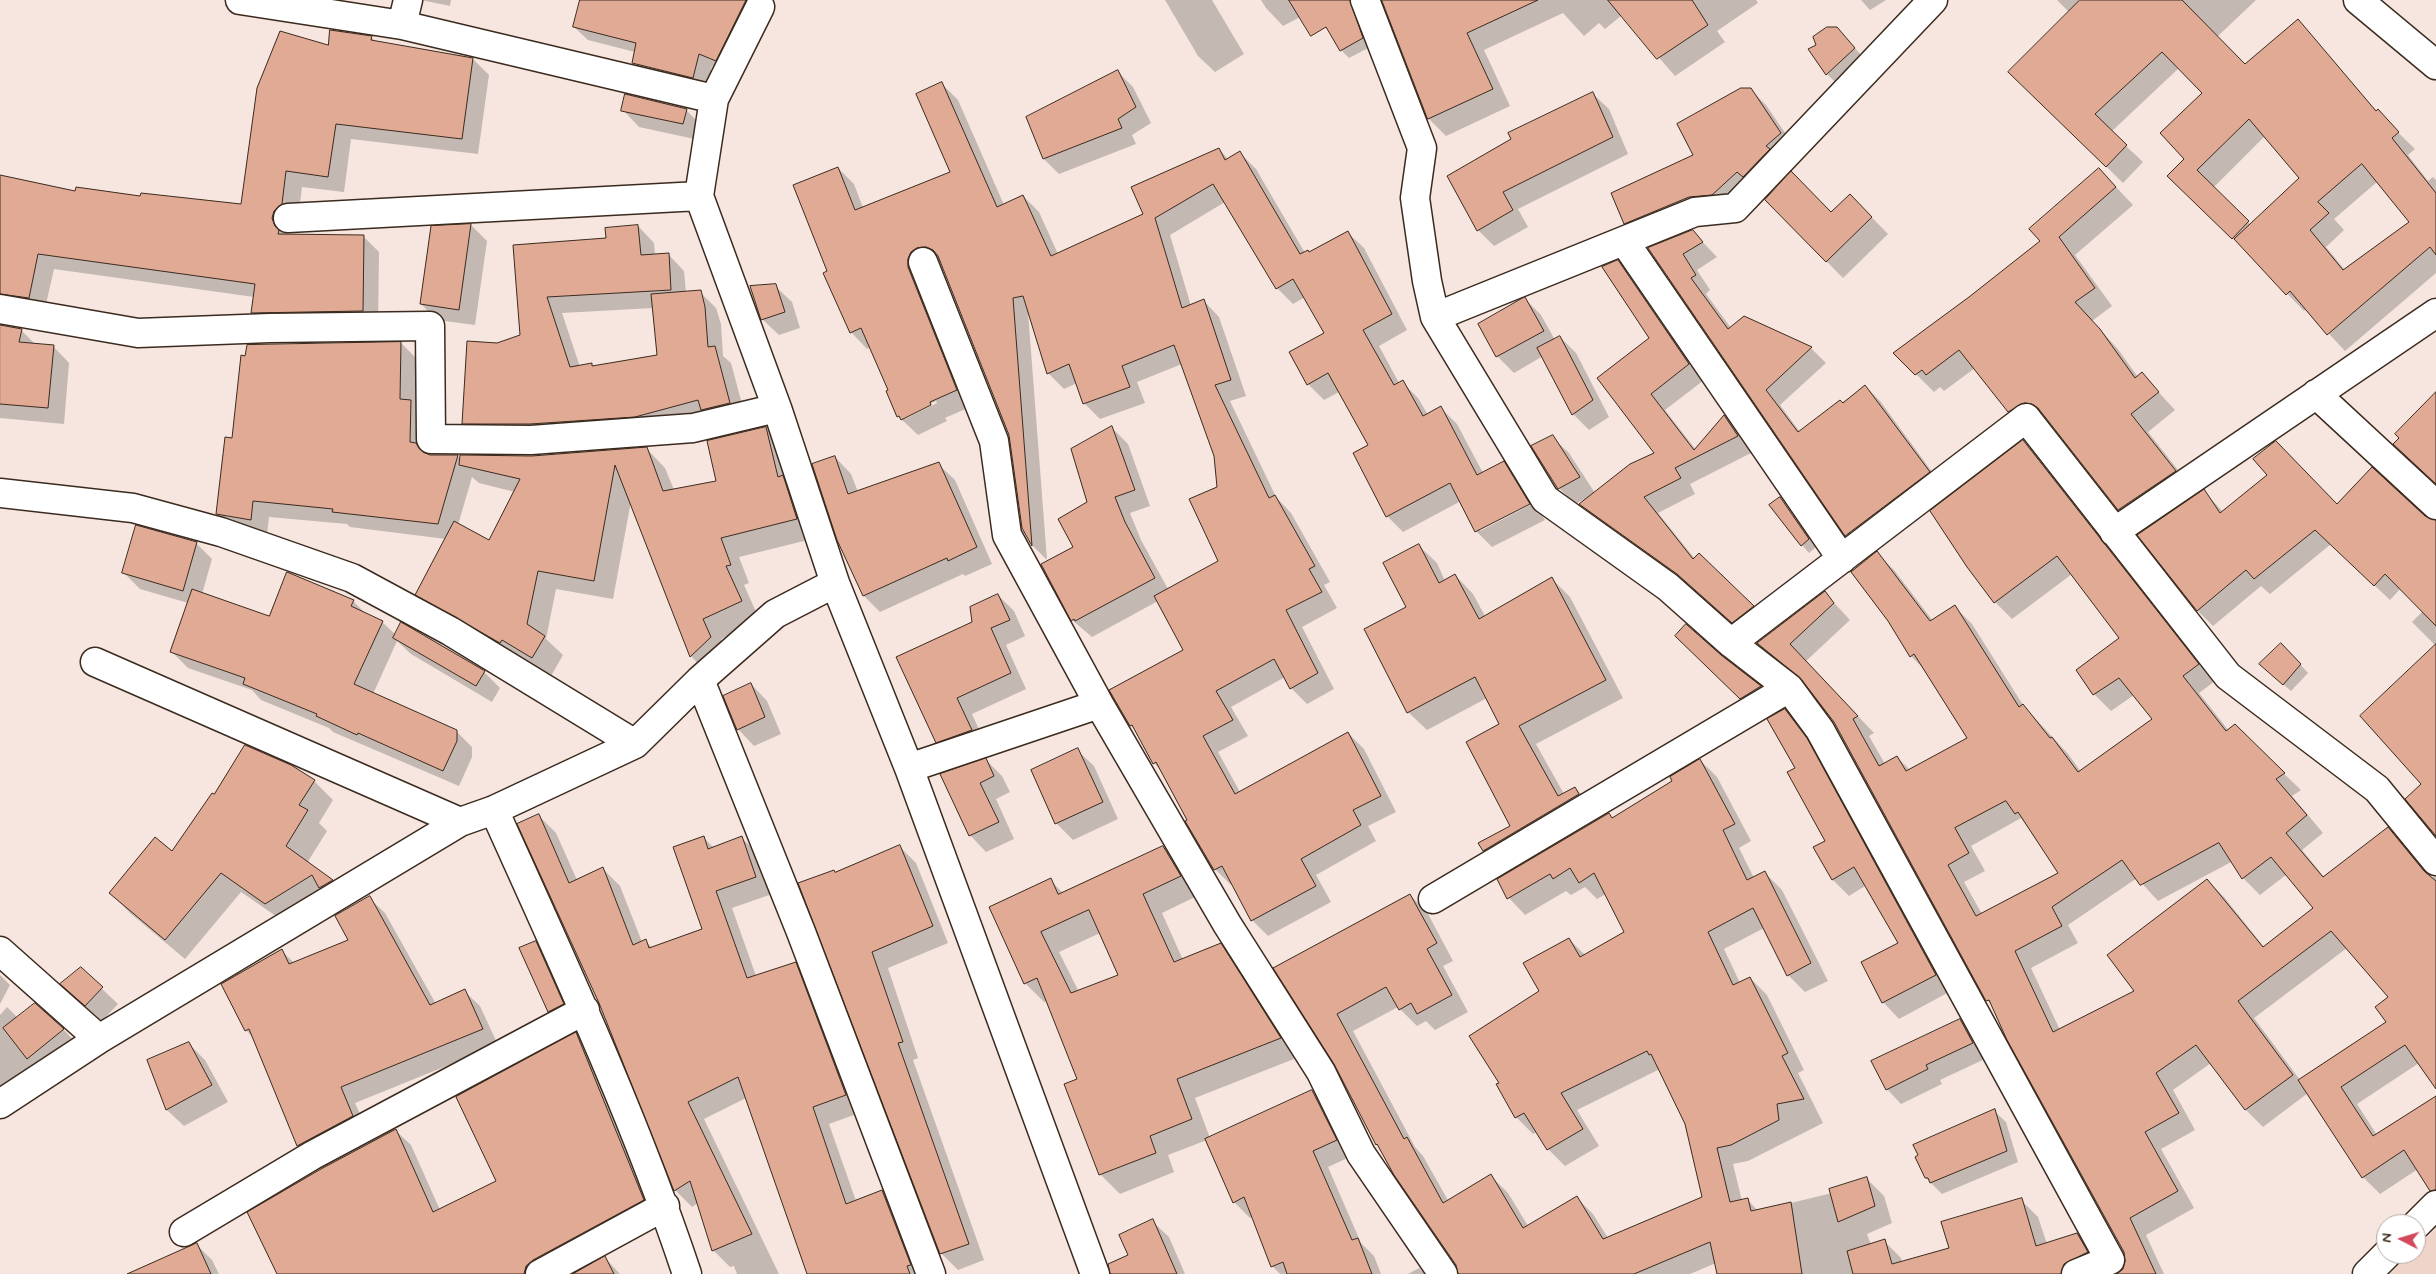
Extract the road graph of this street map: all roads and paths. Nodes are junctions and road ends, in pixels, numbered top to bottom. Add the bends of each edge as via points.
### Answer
1 (240, 0) edge
2 (1365, 0) edge
3 (1933, 0) edge
4 (2358, 0) edge
5 (760, 7) dead end
6 (405, 12) edge
7 (2436, 64) edge
8 (714, 100) junction
9 (699, 196) junction
10 (288, 218) dead end
11 (1624, 242) junction
12 (923, 262) dead end
13 (0, 309) edge
14 (2436, 313) edge
15 (1435, 317) junction
16 (2316, 394) junction
17 (777, 408) junction
18 (0, 493) edge
19 (2436, 505) edge
20 (2114, 532) junction
21 (1842, 559) junction
22 (835, 583) junction
23 (1731, 643) junction
24 (95, 662) dead end
25 (700, 680) junction
26 (1789, 688) junction
27 (1099, 704) junction
28 (635, 744) junction
29 (909, 768) junction
30 (494, 810) junction
31 (460, 822) junction
32 (2436, 861) edge
33 (1433, 899) dead end
34 (0, 951) edge
35 (585, 1010) junction
36 (99, 1039) junction
37 (0, 1104) edge
38 (2436, 1205) edge
39 (664, 1206) junction
40 (2426, 1215) edge
41 (184, 1232) dead end
42 (2376, 1264) edge
43 (540, 1274) edge
44 (687, 1274) edge
45 (931, 1274) edge
46 (1095, 1274) edge
47 (1443, 1274) edge
48 (2076, 1274) edge
49 (2366, 1274) edge

1 - 6 street
2 - 15 street via 1422,148 1415,198 1426,281
3 - 11 street via 1735,208 1695,212
4 - 7 street
5 - 8 street
6 - 8 street
8 - 9 street
9 - 10 street
9 - 17 street
11 - 15 street
11 - 21 street
12 - 27 street via 994,441 1008,535
13 - 17 street via 138,333 430,326 431,439 531,440 693,428
14 - 16 street
15 - 23 street via 1545,499 1668,587
16 - 19 street
16 - 20 street
17 - 22 street
18 - 28 street via 133,508 222,532 352,578 450,631
20 - 21 street via 2026,418
20 - 32 street via 2228,676 2377,789
21 - 23 street
22 - 25 street via 775,614
22 - 29 street
23 - 26 street
24 - 31 street
25 - 28 street
25 - 45 street via 801,932
26 - 33 street
26 - 48 street via 1820,730 2110,1260
27 - 29 street
27 - 47 street via 1227,924 1321,1072 1361,1154
28 - 30 street
29 - 46 street
30 - 31 street
30 - 35 street
31 - 36 street
34 - 36 street
35 - 39 street
35 - 41 street via 313,1155
36 - 37 street
38 - 40 street
39 - 43 street
39 - 44 street
42 - 49 street

